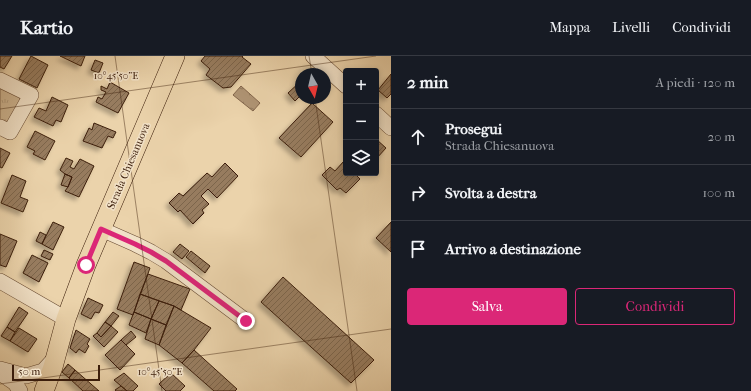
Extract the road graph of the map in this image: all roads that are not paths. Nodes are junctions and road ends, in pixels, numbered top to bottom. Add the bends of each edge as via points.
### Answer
1 (175, 56) edge
2 (313, 56) edge
3 (0, 80) edge
4 (343, 83) edge
5 (379, 117) edge
6 (0, 127) edge
7 (391, 128) edge
8 (101, 229) junction
9 (0, 281) edge
10 (66, 319) junction
11 (246, 321) dead end
12 (56, 358) junction
13 (0, 368) edge
14 (0, 373) edge
15 (20, 391) edge
16 (44, 391) edge

1 - 8 main road, Strada Chiesanuova
2 - 4 street
3 - 6 street via 32,96 10,132
5 - 7 street
8 - 10 main road, Strada Chiesanuova
8 - 11 street via 166,261
9 - 10 street
10 - 12 main road, Strada Chiesanuova
12 - 13 street via 43,372 26,376
12 - 16 main road, Strada Chiesanuova
14 - 15 street via 15,383

